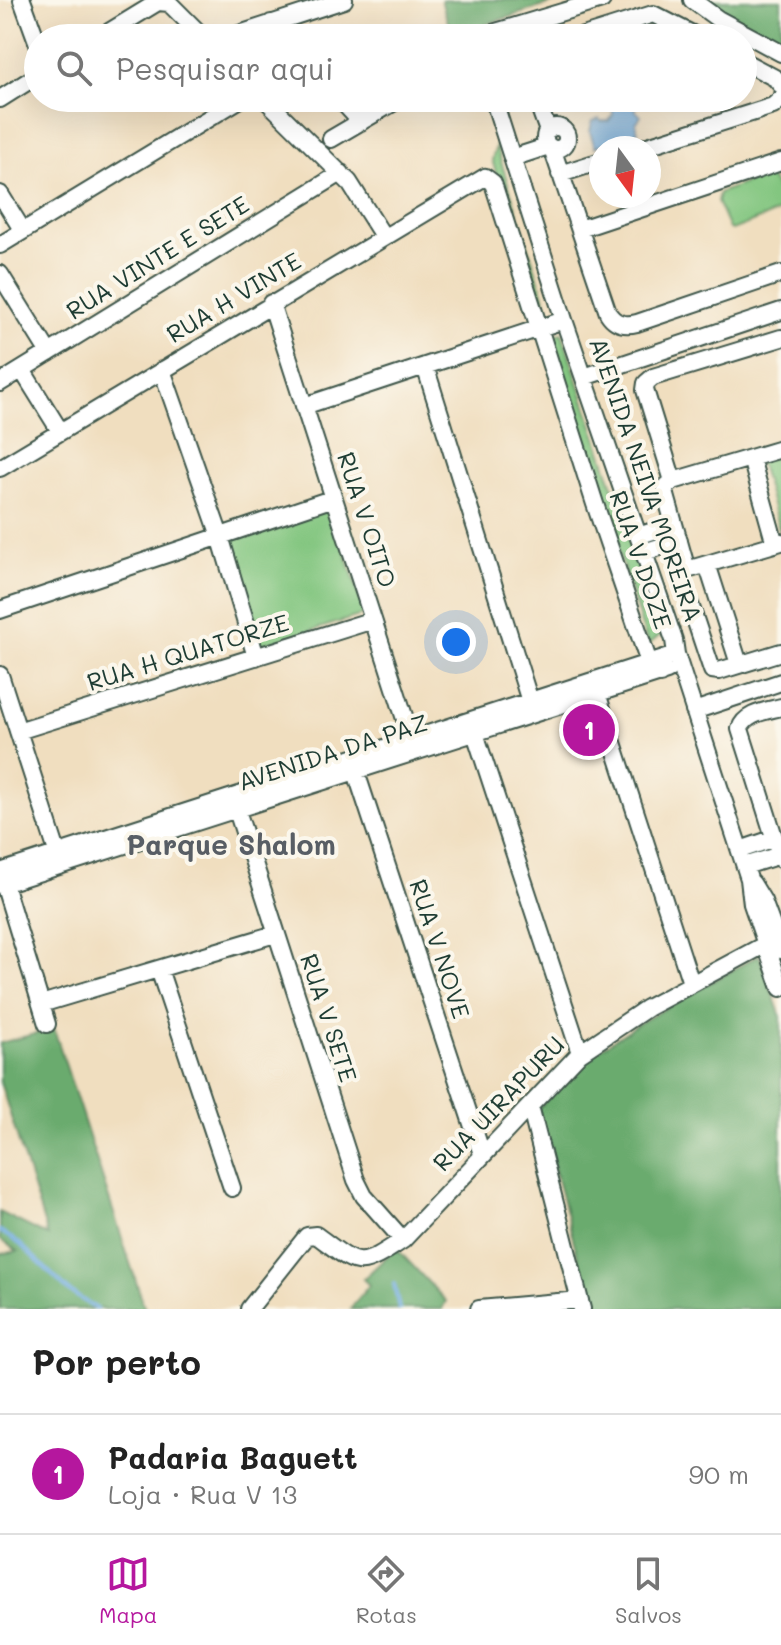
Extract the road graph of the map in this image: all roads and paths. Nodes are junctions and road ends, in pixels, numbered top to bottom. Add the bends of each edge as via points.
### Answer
1 (22, 0) edge
2 (344, 0) edge
3 (602, 0) edge
4 (692, 0) edge
5 (158, 1) edge
6 (271, 23) joint
7 (31, 24) edge
8 (121, 24) edge
9 (190, 24) edge
10 (268, 24) edge
11 (522, 24) edge
12 (621, 24) edge
13 (673, 24) edge
14 (728, 24) edge
15 (757, 40) edge
16 (781, 53) edge
17 (757, 68) edge
18 (24, 84) edge
19 (781, 85) edge
20 (0, 99) edge
21 (781, 99) edge
22 (757, 111) edge
23 (219, 112) edge
24 (278, 112) edge
25 (352, 112) edge
26 (378, 112) edge
27 (500, 112) edge
28 (540, 112) edge
29 (754, 112) edge
30 (361, 122) junction
31 (331, 139) dead end
32 (548, 140) junction
33 (661, 142) edge
34 (519, 151) junction
35 (781, 162) edge
36 (589, 165) edge
37 (341, 173) junction
38 (560, 174) junction
39 (493, 183) joint
40 (0, 194) edge
41 (580, 229) junction
42 (23, 231) junction
43 (383, 236) junction
44 (0, 245) edge
45 (0, 274) edge
46 (781, 274) edge
47 (271, 303) junction
48 (781, 311) edge
49 (564, 320) junction
50 (540, 327) junction
51 (781, 338) edge
52 (49, 353) junction
53 (425, 366) junction
54 (22, 370) junction
55 (162, 370) junction
56 (584, 377) junction
57 (0, 383) edge
58 (304, 406) junction
59 (60, 431) junction
60 (781, 449) edge
61 (751, 458) junction
62 (0, 468) edge
63 (673, 481) junction
64 (334, 498) junction
65 (677, 532) junction
66 (220, 536) junction
67 (638, 536) junction
68 (778, 543) edge
69 (644, 552) junction
70 (707, 564) junction
71 (687, 570) junction
72 (0, 610) edge
73 (373, 620) junction
74 (781, 652) edge
75 (256, 657) junction
76 (678, 661) junction
77 (739, 664) junction
78 (654, 668) junction
79 (0, 675) edge
80 (781, 682) edge
81 (595, 688) junction
82 (781, 707) edge
83 (532, 708) junction
84 (694, 711) junction
85 (473, 727) junction
86 (18, 731) junction
87 (414, 746) junction
88 (353, 765) junction
89 (234, 803) junction
90 (771, 831) edge
91 (775, 858) edge
92 (60, 859) junction
93 (745, 865) junction
94 (1, 878) edge
95 (275, 934) junction
96 (773, 947) edge
97 (159, 969) junction
98 (691, 983) junction
99 (781, 988) edge
100 (41, 1004) junction
101 (47, 1024) dead end
102 (580, 1053) junction
103 (530, 1106) junction
104 (482, 1154) junction
105 (232, 1188) dead end
106 (403, 1240) junction
107 (581, 1304) edge
108 (249, 1309) edge
109 (479, 1309) edge

1 - 7 street
2 - 6 street
3 - 11 street
4 - 14 street
5 - 8 street
5 - 9 street via 169,3
6 - 10 street
12 - 13 street via 653,14
15 - 16 street
17 - 19 street
18 - 20 street
21 - 22 street
23 - 42 street
24 - 37 street
25 - 30 street
26 - 30 street
27 - 34 street, AVENIDA NEIVA MOREIRA
28 - 32 street
29 - 33 street
30 - 31 street
32 - 34 street
32 - 38 street
34 - 49 street, AVENIDA NEIVA MOREIRA
35 - 41 street
36 - 38 street
37 - 43 street
37 - 52 street, RUA VINTE E SETE
38 - 41 street
39 - 43 street, RUA H VINTE via 480,178
39 - 50 street, RUA V DOZE
40 - 42 street
41 - 46 street via 608,313 620,324 637,323
42 - 44 street
43 - 47 street, RUA H VINTE
45 - 52 street
47 - 55 street, RUA H VINTE
47 - 58 street, RUA V OITO
48 - 56 street
49 - 50 street
49 - 56 street, AVENIDA NEIVA MOREIRA
50 - 53 street
50 - 78 street, RUA V DOZE
51 - 63 street via 646,383
52 - 54 street, RUA VINTE E SETE
53 - 58 street
53 - 83 street
54 - 57 street, RUA VINTE E SETE
54 - 59 street
55 - 59 street, RUA H VINTE
55 - 66 street
56 - 67 street, AVENIDA NEIVA MOREIRA
58 - 64 street, RUA V OITO
59 - 62 street, RUA H VINTE
60 - 61 street
61 - 63 street
61 - 68 street
63 - 65 street via 665,492
64 - 66 street
64 - 73 street, RUA V OITO
65 - 67 street
65 - 69 street
65 - 71 street
66 - 72 street
66 - 75 street
67 - 69 street, AVENIDA NEIVA MOREIRA
68 - 70 street
69 - 76 street, AVENIDA NEIVA MOREIRA
70 - 71 street
70 - 77 street
71 - 77 street via 681,575 710,668
73 - 75 street, RUA H QUATORZE
73 - 87 street, RUA V OITO
74 - 77 street
75 - 86 street, RUA H QUATORZE
76 - 78 street, AVENIDA DA PAZ
76 - 84 street, AVENIDA NEIVA MOREIRA
78 - 81 street, AVENIDA DA PAZ
79 - 86 street
80 - 84 street
81 - 83 street, AVENIDA DA PAZ
81 - 98 street
82 - 90 street via 749,717 741,726
83 - 85 street, AVENIDA DA PAZ
84 - 93 street, AVENIDA NEIVA MOREIRA
85 - 87 street, AVENIDA DA PAZ
85 - 102 street
86 - 92 street
87 - 88 street, AVENIDA DA PAZ
88 - 89 street, AVENIDA DA PAZ
88 - 104 street, RUA V NOVE
89 - 92 street, AVENIDA DA PAZ
89 - 95 street, RUA V SETE
90 - 91 street
90 - 93 street
91 - 93 street
92 - 94 street, AVENIDA DA PAZ
93 - 96 street, AVENIDA NEIVA MOREIRA via 752,904
94 - 100 street
95 - 97 street
95 - 106 street, RUA V SETE via 356,1180
96 - 98 street, RUA UIRAPURU
96 - 99 street, AVENIDA NEIVA MOREIRA
97 - 100 street
97 - 105 street
98 - 102 street, RUA UIRAPURU
100 - 101 street
102 - 103 street, RUA UIRAPURU
103 - 104 street, RUA UIRAPURU
103 - 107 street
104 - 106 street, RUA UIRAPURU
106 - 108 street, RUA UIRAPURU via 363,1263 350,1260 316,1235 307,1236
107 - 109 street

